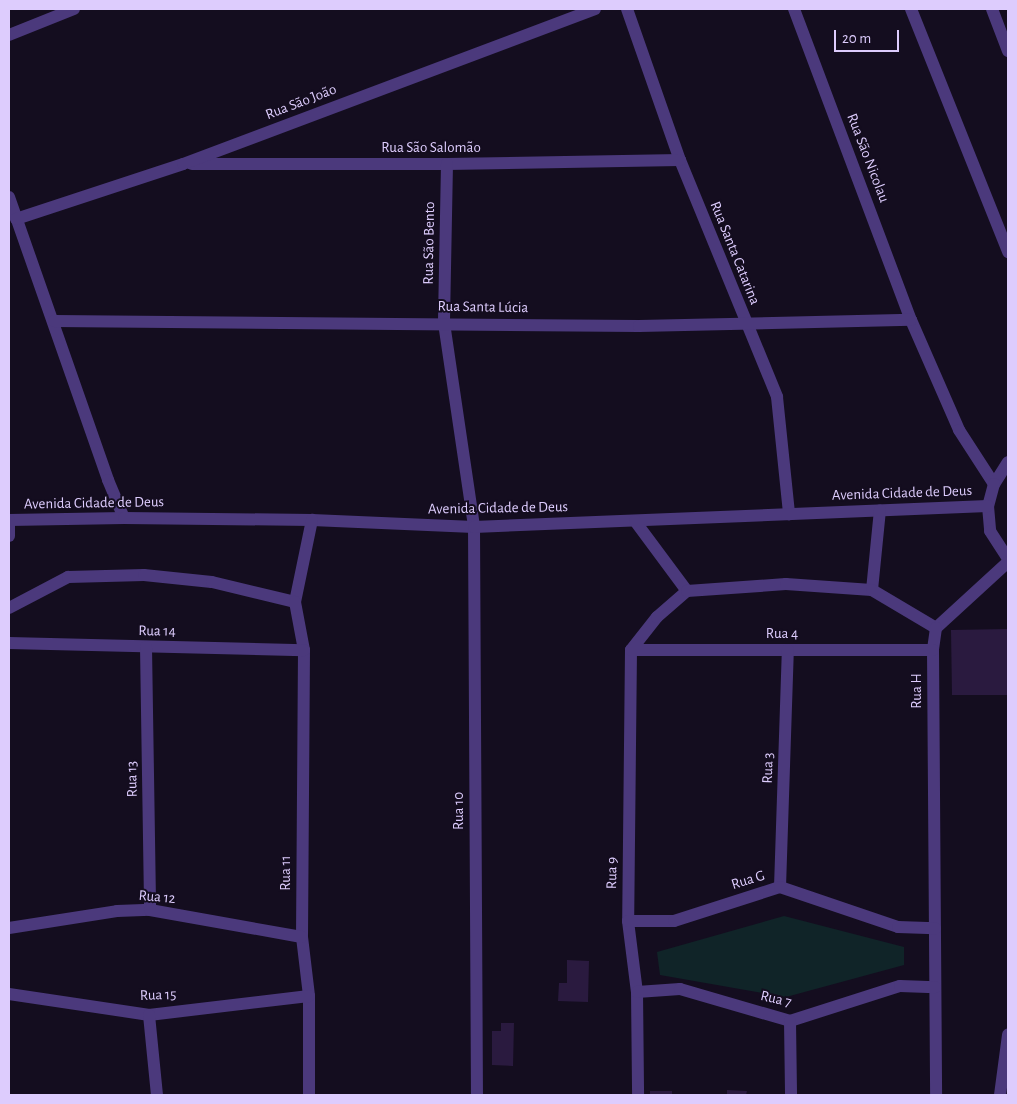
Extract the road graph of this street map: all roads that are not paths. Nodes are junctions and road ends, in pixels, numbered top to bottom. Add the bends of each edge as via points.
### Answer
1 (74, 9) edge
2 (595, 9) edge
3 (627, 9) edge
4 (794, 9) edge
5 (911, 9) edge
6 (992, 9) edge
7 (9, 35) edge
8 (1008, 51) edge
9 (680, 160) junction
10 (182, 164) junction
11 (447, 164) junction
12 (9, 197) edge
13 (16, 219) junction
14 (1008, 252) edge
15 (911, 320) junction
16 (54, 321) junction
17 (444, 323) junction
18 (746, 324) junction
19 (1008, 462) edge
20 (994, 484) junction
21 (988, 506) junction
22 (880, 510) junction
23 (789, 514) junction
24 (124, 518) junction
25 (9, 520) edge
26 (312, 520) junction
27 (635, 521) junction
28 (474, 527) junction
29 (9, 536) edge
30 (1008, 561) edge
31 (872, 590) junction
32 (688, 591) junction
33 (295, 602) junction
34 (9, 608) edge
35 (936, 628) junction
36 (9, 643) edge
37 (146, 647) junction
38 (304, 650) junction
39 (631, 650) junction
40 (788, 650) junction
41 (933, 650) junction
42 (780, 887) junction
43 (150, 910) junction
44 (628, 921) junction
45 (9, 928) edge
46 (935, 928) junction
47 (302, 937) junction
48 (936, 987) junction
49 (636, 992) junction
50 (9, 994) edge
51 (309, 996) junction
52 (149, 1014) junction
53 (790, 1021) junction
54 (1008, 1035) edge
55 (156, 1095) edge
56 (309, 1095) edge
57 (477, 1095) edge
58 (638, 1095) edge
59 (791, 1095) edge
60 (936, 1095) edge
61 (1000, 1095) edge

1 - 7 street
2 - 10 street, Rua São João
3 - 9 street, Rua Santa Catarina
4 - 15 street, Rua São Nicolau
5 - 14 street
6 - 8 street
9 - 11 street, Rua São Salomão
9 - 18 street, Rua Santa Catarina
10 - 11 street, Rua São Salomão
10 - 13 street, Rua São João
11 - 17 street, Rua São Bento
12 - 13 street
13 - 16 street
15 - 18 street, Rua Santa Lúcia
15 - 20 street, Rua São Nicolau via 959,430
16 - 17 street, Rua Santa Lúcia
16 - 24 street
17 - 18 street, Rua Santa Lúcia
17 - 28 street, Rua São Bento
18 - 23 street, Rua Santa Catarina via 778,397
19 - 20 street
20 - 21 street
21 - 22 street, Avenida Cidade de Deus
21 - 30 street via 990,532
22 - 23 street, Avenida Cidade de Deus
22 - 31 street
23 - 27 street, Avenida Cidade de Deus
24 - 25 street, Avenida Cidade de Deus
24 - 26 street, Avenida Cidade de Deus
25 - 29 street
26 - 28 street, Avenida Cidade de Deus
26 - 33 street
27 - 28 street, Avenida Cidade de Deus
27 - 32 street
28 - 57 street, Rua 10
30 - 35 street
31 - 32 street via 786,584
31 - 35 street
32 - 39 street via 657,617
33 - 34 street via 212,582 144,575 68,577
33 - 38 street, Rua 11
35 - 41 street, Rua H
36 - 37 street, Rua 14
37 - 38 street, Rua 14
37 - 43 street, Rua 13
38 - 47 street, Rua 11
39 - 40 street, Rua 4
39 - 44 street, Rua 9
40 - 41 street, Rua 4
40 - 42 street, Rua 3
41 - 46 street, Rua H
42 - 44 street, Rua G via 674,921
42 - 46 street, Rua G via 898,927
43 - 45 street, Rua 12 via 117,911
43 - 47 street, Rua 12
44 - 49 street, Rua 9
46 - 48 street, Rua H
47 - 51 street, Rua 11
48 - 53 street, Rua 7 via 900,986
48 - 60 street, Rua H
49 - 53 street, Rua 7 via 680,989
49 - 58 street, Rua 9
50 - 52 street, Rua 15
51 - 52 street, Rua 15
51 - 56 street, Rua 11
52 - 55 street
53 - 59 street
54 - 61 street

